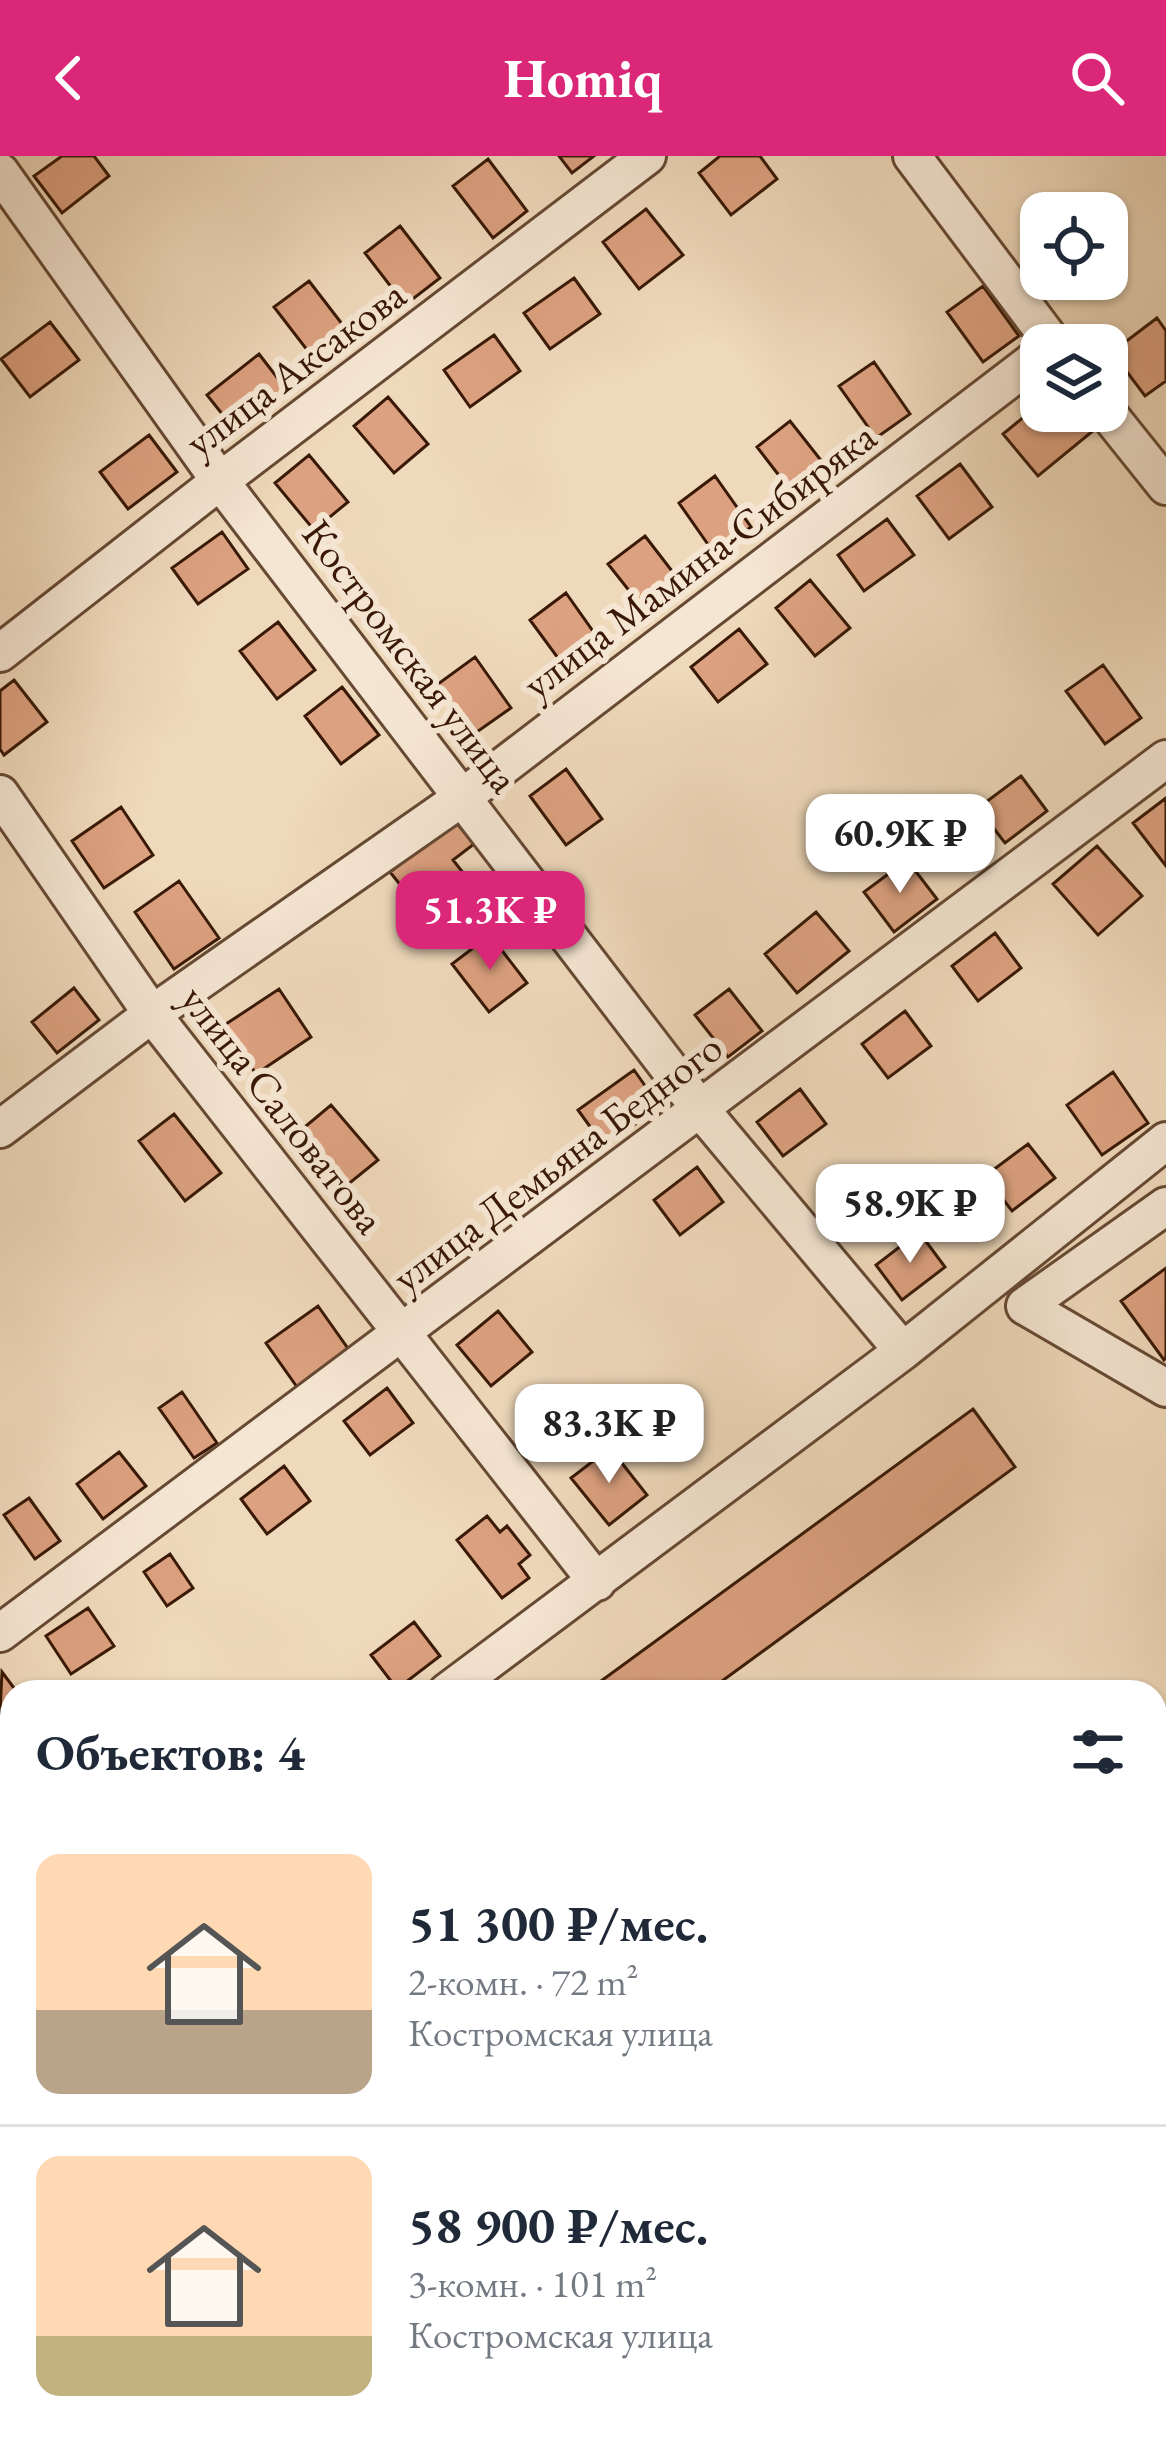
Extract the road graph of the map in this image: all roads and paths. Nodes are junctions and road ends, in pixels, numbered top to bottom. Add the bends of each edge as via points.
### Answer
1 (647, 156) edge
2 (912, 156) edge
3 (0, 172) edge
4 (1038, 324) edge
5 (1020, 372) edge
6 (1123, 432) edge
7 (220, 481) junction
8 (1166, 486) edge
9 (0, 653) edge
10 (1166, 759) edge
11 (0, 794) edge
12 (463, 797) junction
13 (152, 1015) junction
14 (701, 1110) junction
15 (0, 1129) edge
16 (1166, 1141) edge
17 (1166, 1206) edge
18 (401, 1335) junction
19 (903, 1351) junction
20 (1166, 1388) edge
21 (596, 1582) junction
22 (0, 1633) edge
23 (463, 1680) edge

1 - 7 street, улица Аксакова
2 - 4 street
3 - 7 street, Костромская улица
5 - 12 street, улица Мамина-Сибиряка
6 - 8 street
7 - 9 street, улица Аксакова
7 - 12 street, Костромская улица
10 - 14 street, улица Демьяна Бедного
11 - 13 street, улица Саловатова
12 - 13 street, улица Мамина-Сибиряка
12 - 14 street, Костромская улица
13 - 15 street, улица Мамина-Сибиряка
13 - 18 street, улица Саловатова
14 - 18 street, улица Демьяна Бедного
14 - 19 street, Костромская улица
16 - 19 street
17 - 20 street via 1024,1306
18 - 21 street, улица Саловатова
18 - 22 street, улица Демьяна Бедного
19 - 21 street
21 - 23 street

